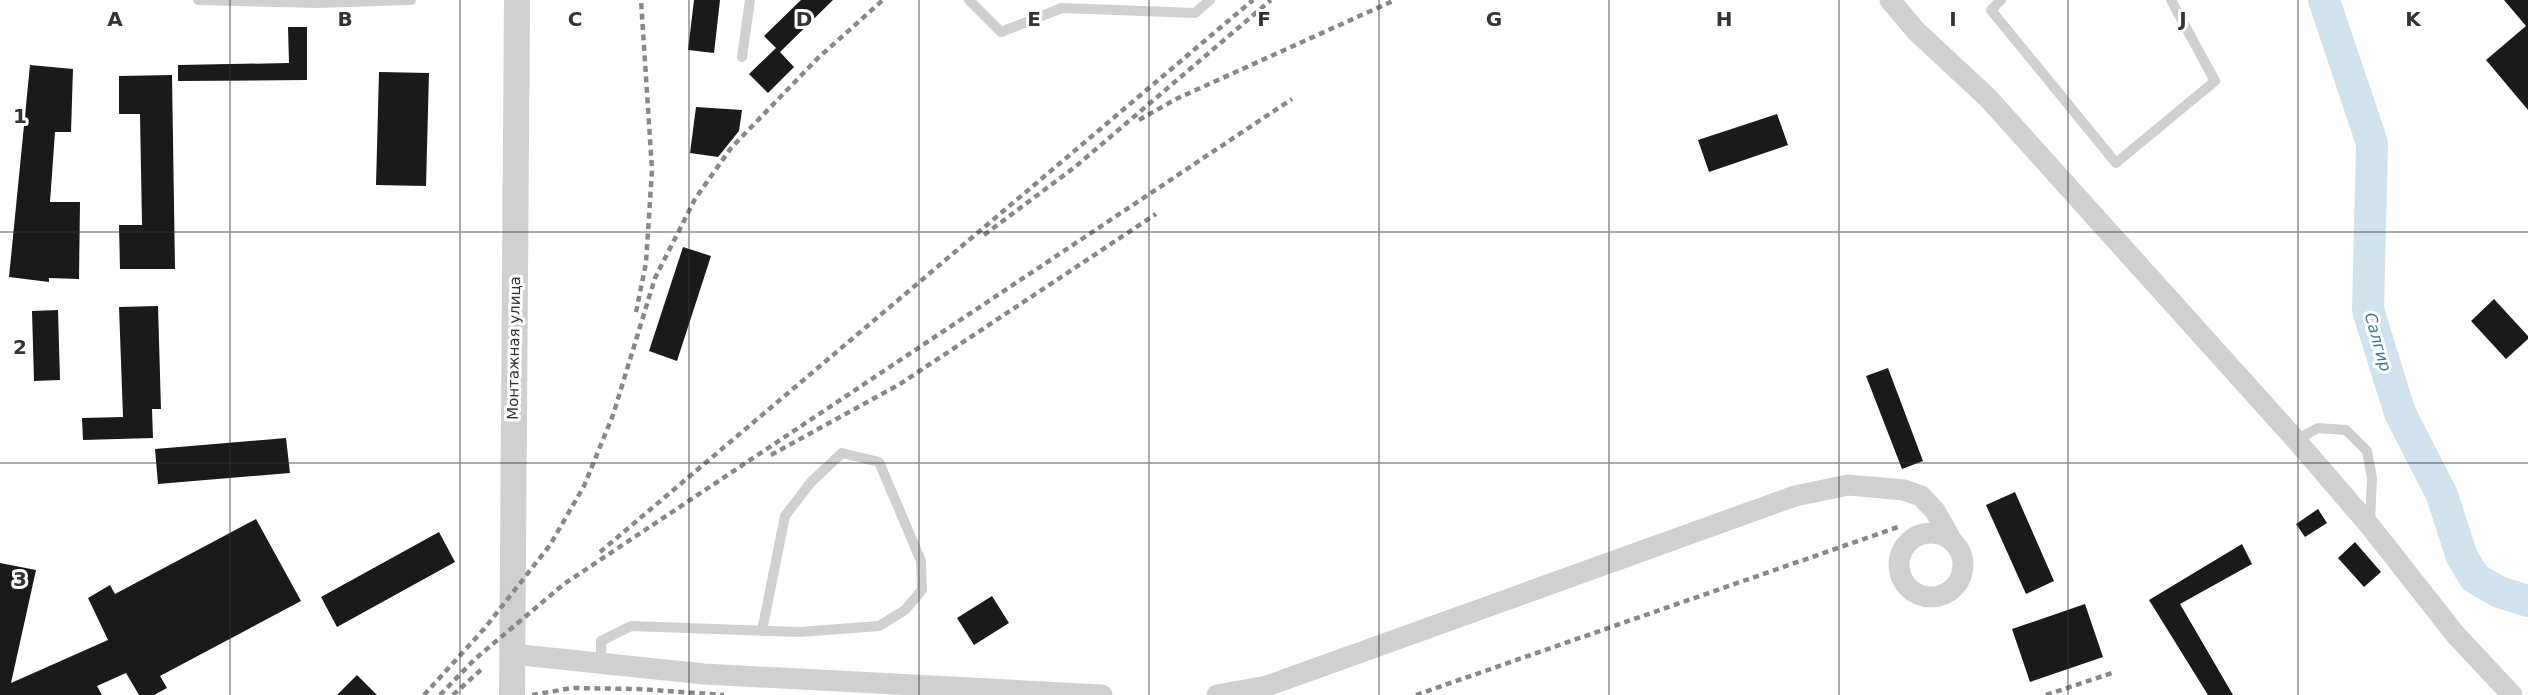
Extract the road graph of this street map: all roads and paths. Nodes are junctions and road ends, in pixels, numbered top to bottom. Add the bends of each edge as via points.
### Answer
1 (198, 0) edge
2 (411, 0) edge
3 (518, 0) edge
4 (750, 0) edge
5 (969, 0) edge
6 (1210, 0) edge
7 (1890, 0) edge
8 (2001, 0) edge
9 (2171, 0) edge
10 (742, 57) dead end
11 (2296, 440) junction
12 (2370, 526) junction
13 (1952, 541) dead end
14 (762, 631) junction
15 (512, 654) junction
16 (601, 663) junction
17 (512, 695) edge
18 (1102, 695) edge
19 (1217, 695) edge
20 (2512, 695) edge

1 - 2 lane
3 - 15 street, Монтажная улица
4 - 10 lane
5 - 6 lane via 1002,32 1062,8 1195,13
7 - 11 street via 1916,31 1988,98
8 - 9 lane via 1991,10 2116,163 2216,81
11 - 12 street
11 - 12 lane via 2318,428 2346,430 2367,451 2372,478
12 - 20 street via 2455,634
13 - 19 street via 1935,511 1921,496 1904,490 1848,485 1805,494 1268,686
14 - 14 lane via 879,626 905,610 922,590 921,561 879,462 842,453 811,482 785,516
14 - 16 lane via 631,626 601,641
15 - 16 street
15 - 17 street, Монтажная улица
16 - 18 street via 704,674

